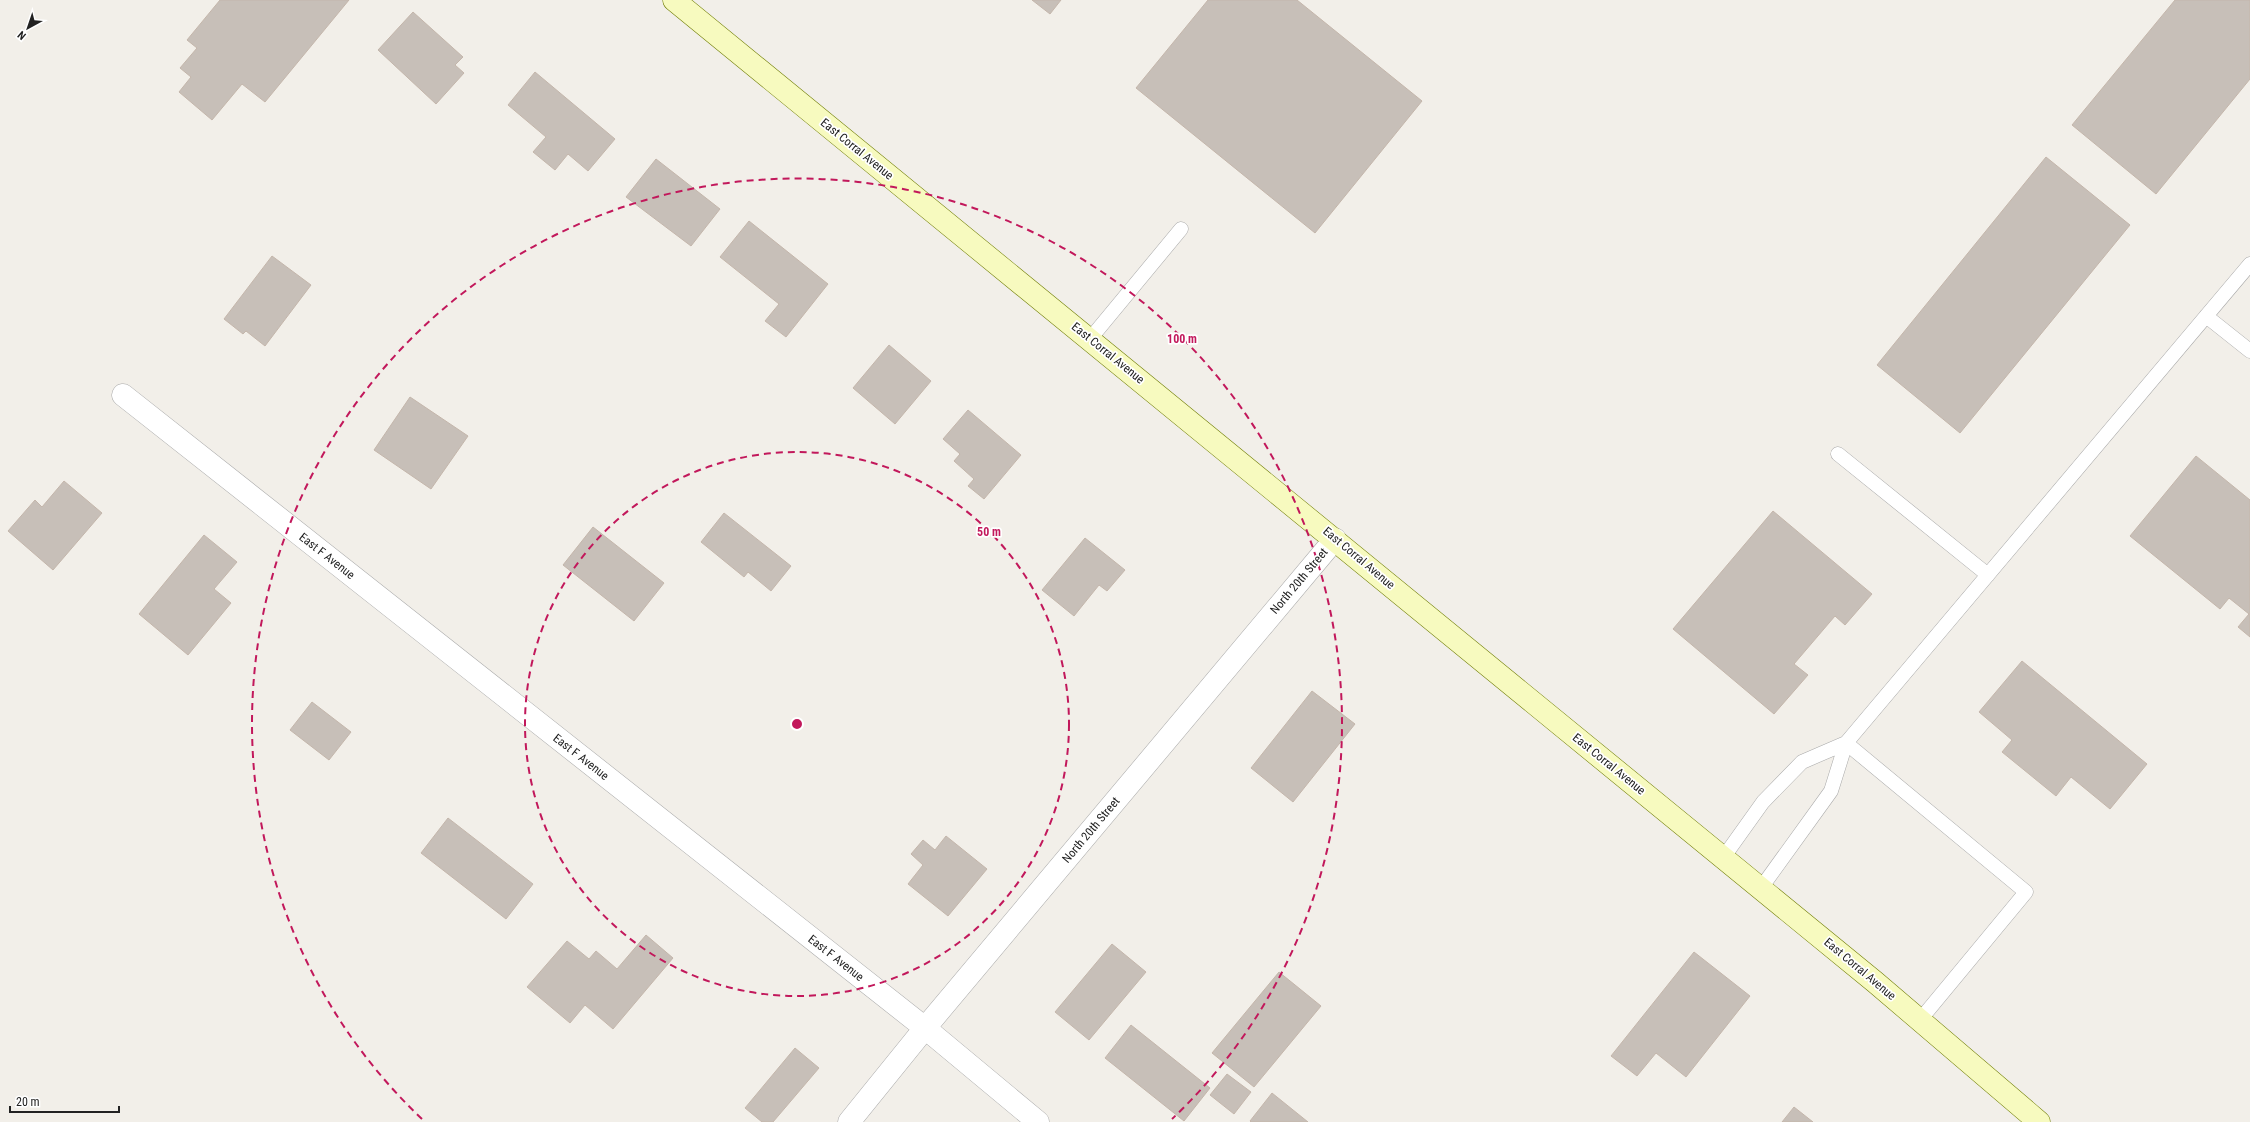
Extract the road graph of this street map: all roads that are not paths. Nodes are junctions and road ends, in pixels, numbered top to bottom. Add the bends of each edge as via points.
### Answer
1 (674, 0) edge
2 (1181, 229) dead end
3 (2250, 264) edge
4 (2206, 316) junction
5 (1090, 339) junction
6 (2250, 351) edge
7 (123, 395) dead end
8 (1838, 454) dead end
9 (1335, 539) junction
10 (1988, 575) junction
11 (1846, 744) junction
12 (1723, 858) junction
13 (1761, 888) junction
14 (1920, 1020) junction
15 (925, 1028) junction
16 (849, 1122) edge
17 (1038, 1122) edge
18 (2039, 1122) edge

1 - 5 main road, East Corral Avenue
2 - 5 lane
3 - 4 lane
4 - 6 lane
4 - 10 lane
5 - 9 main road, East Corral Avenue
7 - 15 street, East F Avenue
8 - 10 lane
9 - 12 main road, East Corral Avenue
9 - 15 street, North 20th Street
10 - 11 lane
11 - 12 lane via 1802,762 1763,802
11 - 13 lane via 1832,791
11 - 14 lane via 2026,892
12 - 13 main road, East Corral Avenue
13 - 14 main road, East Corral Avenue
14 - 18 main road, East Corral Avenue
15 - 16 street, North 20th Street
15 - 17 street, East F Avenue

